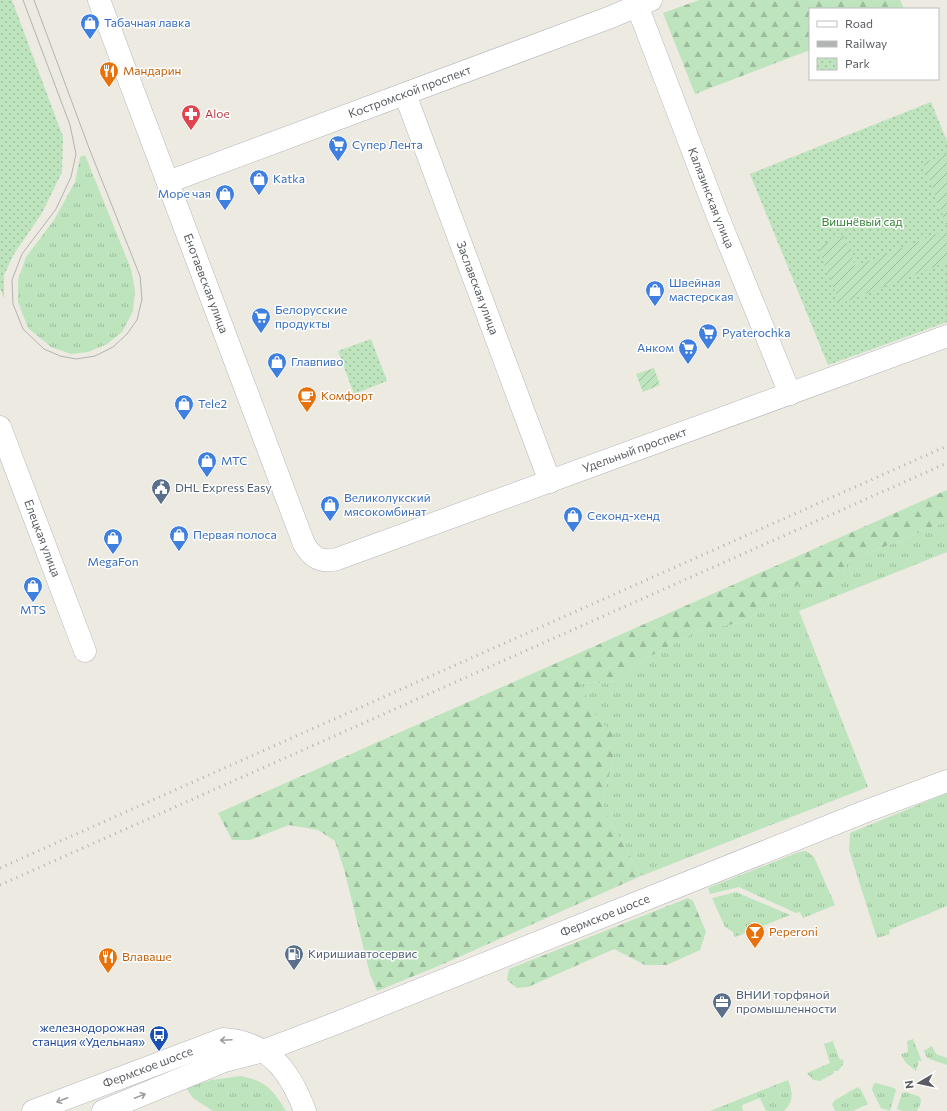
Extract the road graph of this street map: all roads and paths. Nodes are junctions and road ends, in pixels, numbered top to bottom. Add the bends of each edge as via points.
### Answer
1 (100, 0) edge
2 (641, 2) edge
3 (405, 94) junction
4 (168, 182) junction
5 (947, 336) edge
6 (790, 394) junction
7 (0, 427) edge
8 (550, 482) junction
9 (322, 560) joint
10 (85, 651) dead end
11 (947, 782) edge
12 (263, 1051) junction
13 (33, 1111) edge
14 (103, 1111) edge
15 (305, 1111) edge

1 - 4 street, Енотаевская улица
2 - 3 street, Костромской проспект
2 - 6 street, Калязинская улица via 718,217
3 - 4 street, Костромской проспект
3 - 8 street, Заславская улица
4 - 9 street, Енотаевская улица via 304,544 309,552
5 - 6 street, Удельный проспект
6 - 8 street, Удельный проспект
7 - 10 street, Елецкая улица
8 - 9 street, Удельный проспект via 337,559
11 - 12 street, Фермское шоссе via 869,810
12 -> 13 street, Фермское шоссе via 248,1043 223,1039
14 -> 12 street, Фермское шоссе via 224,1062
12 - 15 street via 278,1062 290,1079

